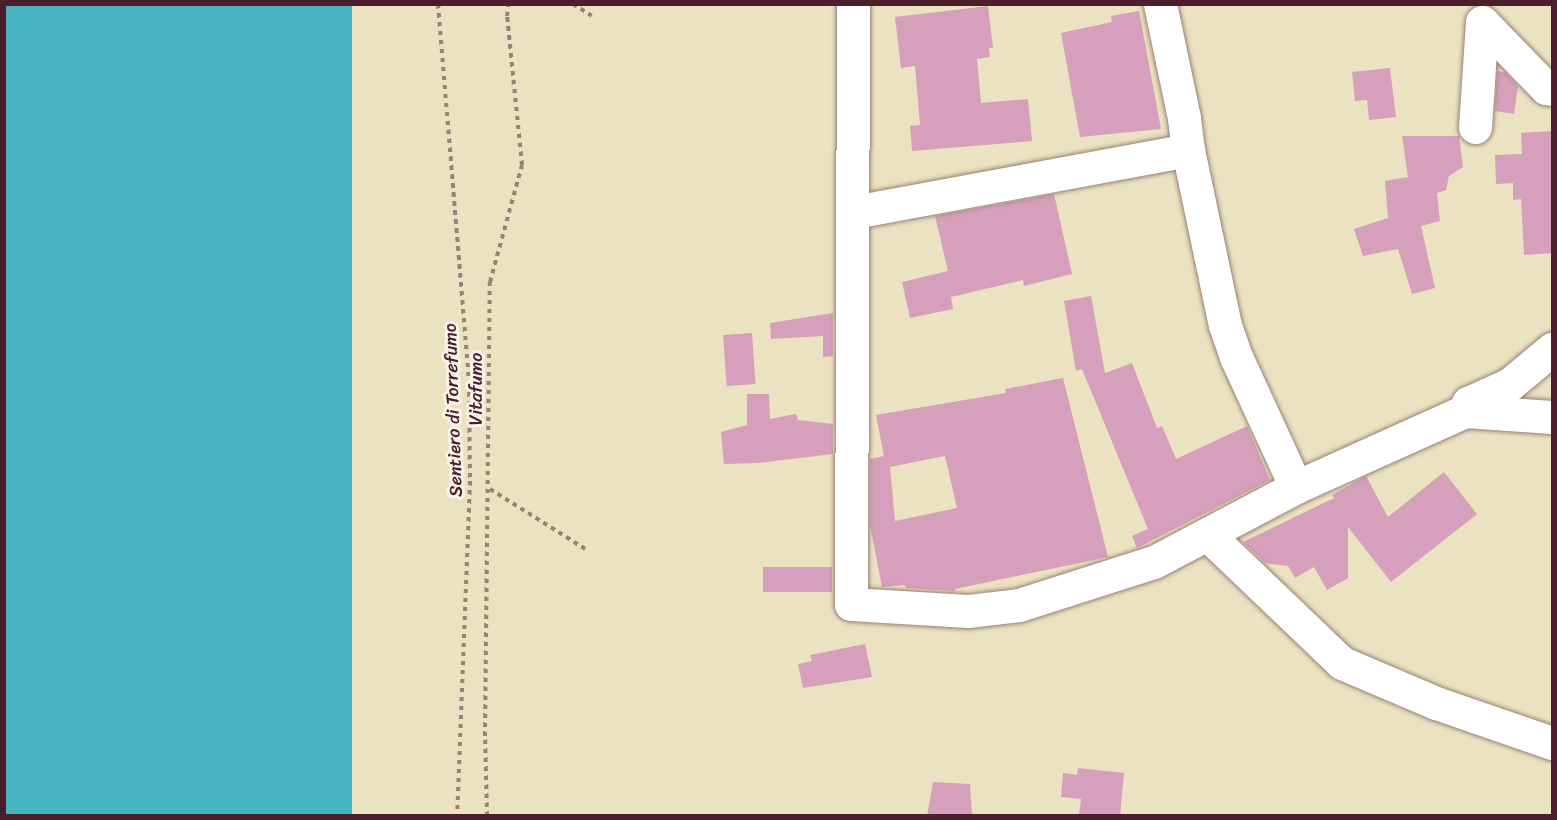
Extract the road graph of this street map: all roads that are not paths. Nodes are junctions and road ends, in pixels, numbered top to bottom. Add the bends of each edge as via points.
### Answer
1 (854, 4) edge
2 (1160, 4) edge
3 (1552, 89) edge
4 (1475, 127) dead end
5 (1188, 150) junction
6 (854, 212) junction
7 (1552, 349) edge
8 (1465, 411) junction
9 (1552, 417) edge
10 (1296, 487) junction
11 (1208, 535) junction
12 (1552, 743) edge

1 - 6 street
2 - 5 street
3 - 4 street via 1546,88 1482,22
5 - 6 street
5 - 10 street via 1226,325 1237,359
6 - 11 street via 851,604 968,611 1019,605 1154,562
7 - 8 street via 1510,384 1468,403
8 - 9 street
8 - 10 street
10 - 11 street
11 - 12 street via 1342,663 1436,703

